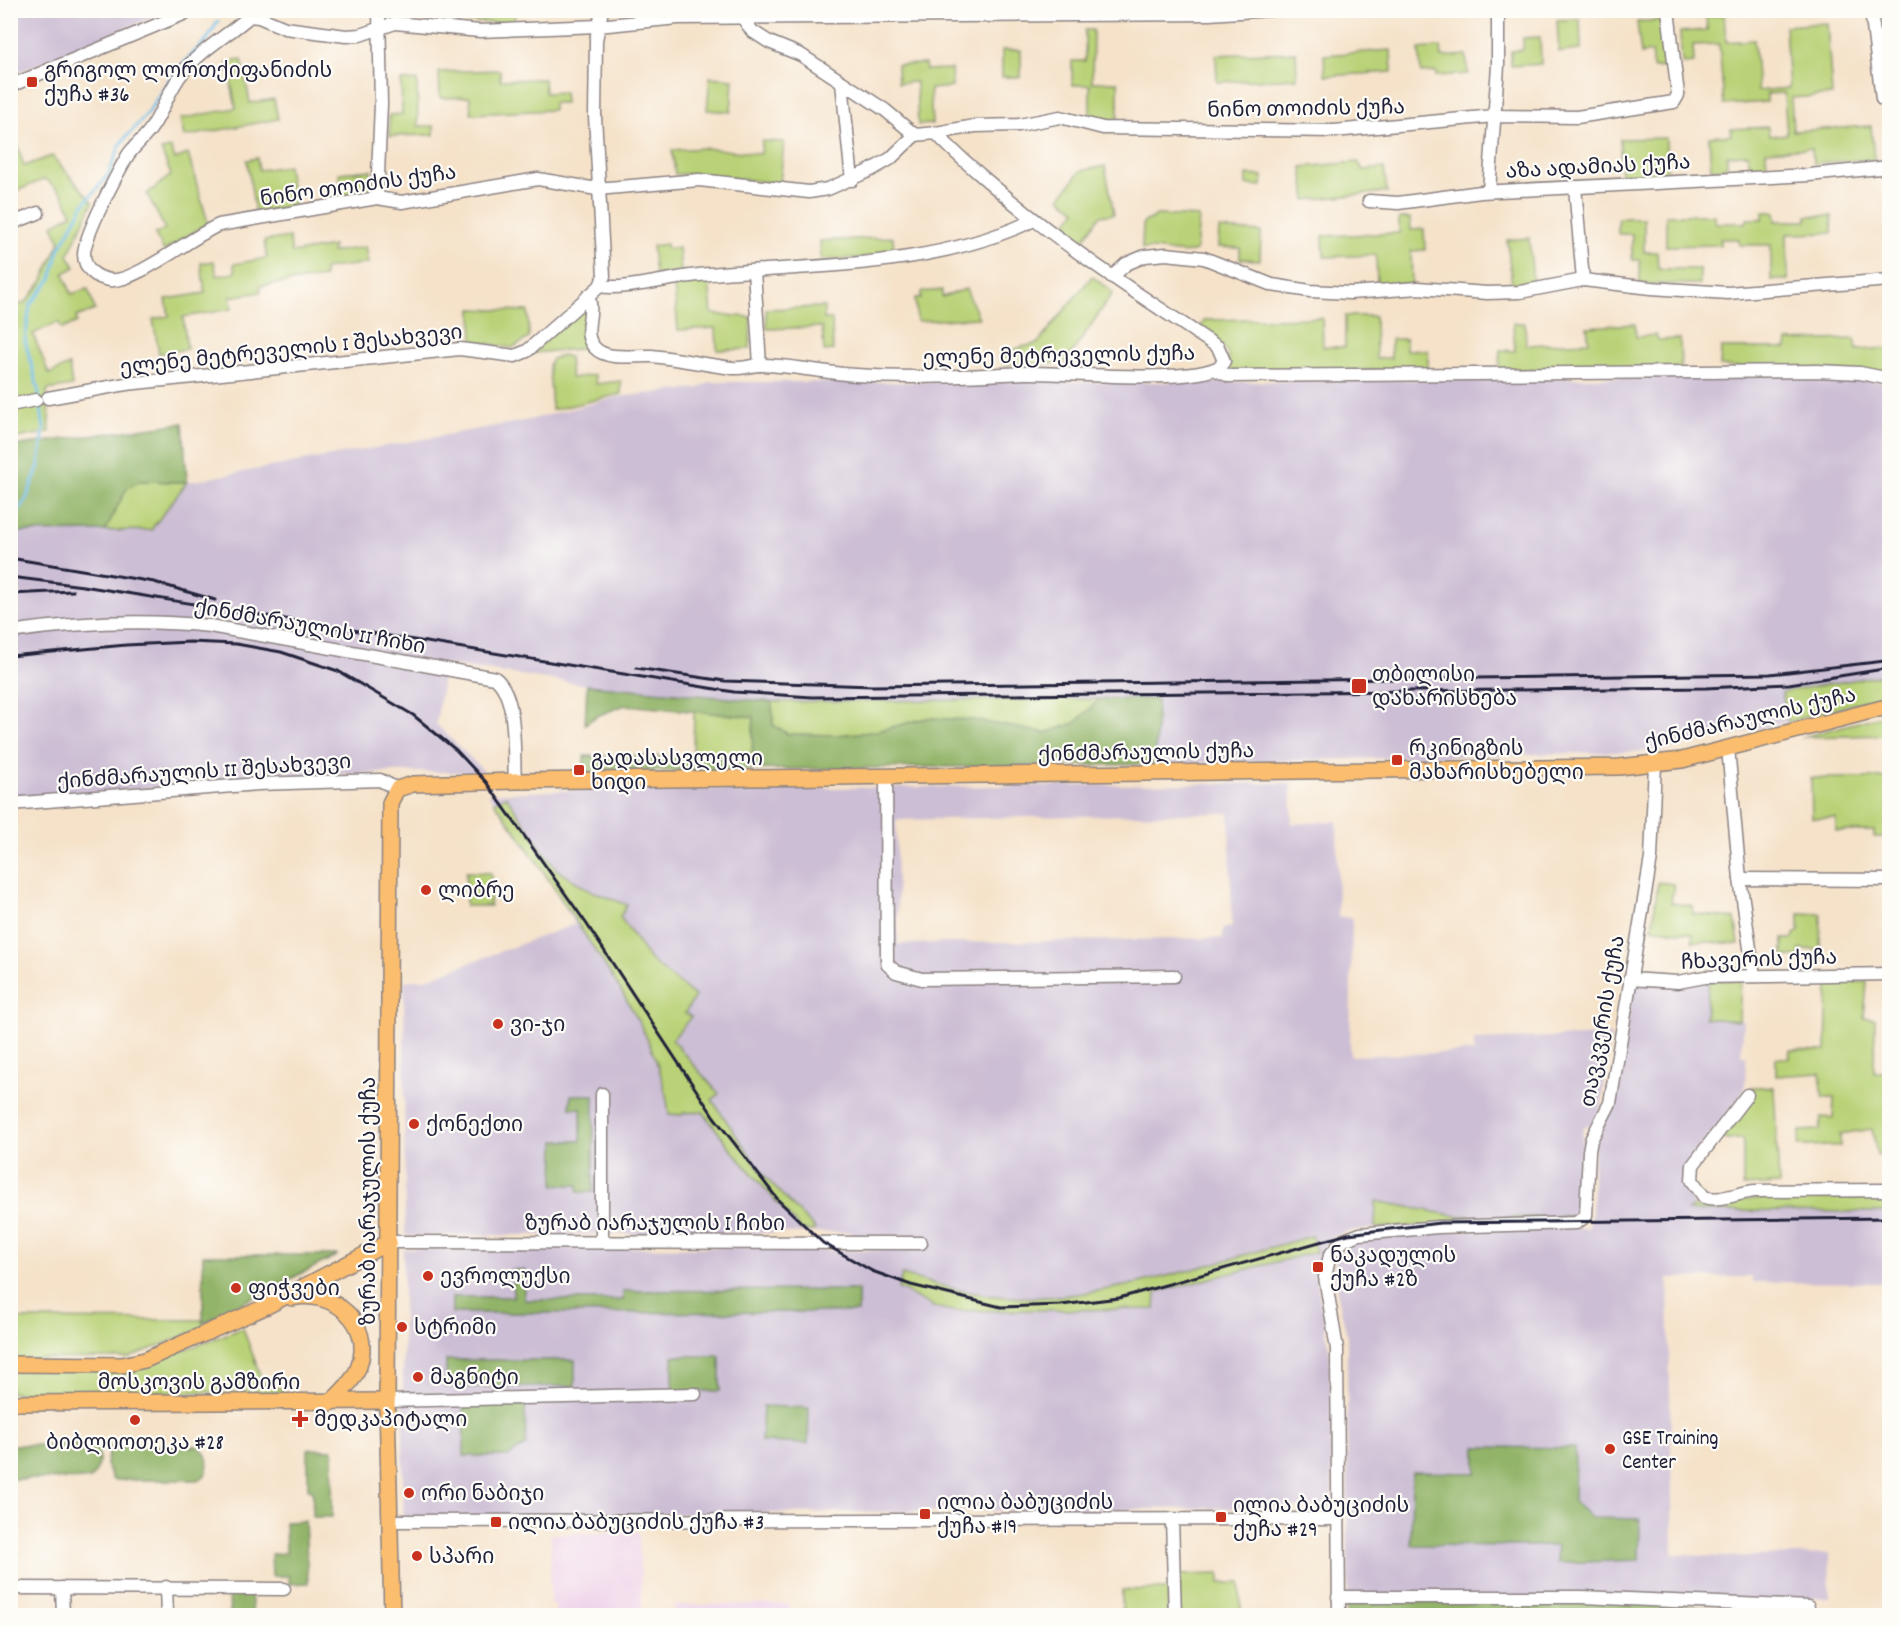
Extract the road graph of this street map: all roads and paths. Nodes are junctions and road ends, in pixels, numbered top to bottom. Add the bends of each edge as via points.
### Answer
1 (193, 10) edge
2 (379, 10) edge
3 (602, 10) edge
4 (1270, 10) edge
5 (1498, 10) edge
6 (1668, 10) edge
7 (1871, 10) edge
8 (249, 14) edge
9 (743, 18) junction
10 (598, 26) junction
11 (379, 27) junction
12 (842, 83) junction
13 (10, 86) edge
14 (1882, 99) dead end
15 (1494, 116) junction
16 (936, 133) junction
17 (915, 135) junction
18 (1890, 167) edge
19 (852, 180) junction
20 (1575, 187) junction
21 (597, 189) junction
22 (1489, 191) junction
23 (377, 198) junction
24 (1369, 201) dead end
25 (38, 213) dead end
26 (1034, 220) junction
27 (10, 224) edge
28 (754, 271) junction
29 (1112, 277) junction
30 (1583, 280) junction
31 (1890, 280) edge
32 (600, 286) junction
33 (588, 296) junction
34 (760, 365) junction
35 (1216, 370) junction
36 (1890, 379) edge
37 (10, 405) edge
38 (10, 632) edge
39 (1890, 706) edge
40 (1728, 748) junction
41 (1655, 764) junction
42 (886, 776) junction
43 (515, 781) junction
44 (397, 789) junction
45 (10, 804) edge
46 (1740, 879) junction
47 (1890, 880) edge
48 (1890, 974) edge
49 (1174, 976) dead end
50 (1754, 976) junction
51 (1629, 979) junction
52 (602, 1094) dead end
53 (1747, 1095) dead end
54 (1890, 1190) edge
55 (389, 1242) junction
56 (602, 1242) junction
57 (921, 1243) dead end
58 (277, 1301) junction
59 (10, 1364) edge
60 (695, 1394) dead end
61 (387, 1401) junction
62 (330, 1402) junction
63 (10, 1403) edge
64 (1172, 1519) junction
65 (1338, 1519) junction
66 (389, 1521) junction
67 (166, 1587) junction
68 (10, 1588) edge
69 (62, 1588) junction
70 (284, 1589) dead end
71 (1338, 1597) junction
72 (1808, 1607) dead end
73 (63, 1616) edge
74 (167, 1616) edge
75 (392, 1616) edge
76 (1175, 1616) edge
77 (1338, 1616) edge

1 - 13 street
2 - 11 street
3 - 10 street
4 - 9 street via 1215,14
5 - 15 street, აზა ადამიას ქუჩა
6 - 15 street, ნინო თოიძის ქუჩა via 1677,99 1577,117
7 - 14 street
8 - 11 street via 285,28 333,36 360,35
8 - 23 street, ნინო თოიძის ქუჩა via 195,59 167,96 152,128 129,153 103,201 83,252 85,264 92,274 111,280 136,274 198,233 219,225
9 - 10 street via 678,18
9 - 12 street via 752,31 801,55
10 - 11 street via 458,30 395,22
10 - 21 street
11 - 23 street
12 - 17 street
12 - 19 street
15 - 16 street, ნინო თოიძის ქუჩა via 1334,131 1103,128 1060,117
15 - 22 street, აზა ადამიას ქუჩა
16 - 17 street, ნინო თოიძის ქუჩა
16 - 26 street
17 - 19 street, ნინო თოიძის ქუჩა via 890,159
18 - 20 street, აზა ადამიას ქუჩა
19 - 21 street, ნინო თოიძის ქუჩა via 809,192 699,180
20 - 22 street, აზა ადამიას ქუჩა
20 - 30 street
21 - 23 street, ნინო თოიძის ქუჩა via 538,179 402,202
21 - 32 street via 604,276
22 - 24 street via 1398,203
25 - 27 street
26 - 28 street via 987,240 896,260
26 - 29 street
28 - 32 street
28 - 34 street
29 - 30 street via 1126,264 1145,256 1166,254 1204,258 1272,285 1310,291 1350,293 1418,288 1520,292
29 - 35 street, ელენე მეტრეველის ქუჩა via 1218,347 1224,361
30 - 31 street via 1728,293
32 - 33 street
33 - 34 street, ელენე მეტრეველის ქუჩა via 589,338 600,352 736,368
33 - 37 street, ელენე მეტრეველის I შესახვევი via 527,351 515,356 460,349 126,384
34 - 35 street, ელენე მეტრეველის ქუჩა via 857,375 958,377 1044,372 1170,376
35 - 36 street via 1229,376 1818,371
38 - 43 street, ქინძმარაულის II ჩიხი via 97,624 165,622 210,626 495,678 504,684 510,704
39 - 40 main road, ქინძმარაულის ქუჩა
40 - 41 main road, ქინძმარაულის ქუჩა
40 - 46 street
41 - 42 main road, ქინძმარაულის ქუჩა
41 - 51 street, თავკვერის ქუჩა via 1651,858
42 - 43 main road, ქინძმარაულის ქუჩა
42 - 49 street via 887,964 896,972 922,979
43 - 44 main road, ქინძმარაულის ქუჩა via 413,784
44 - 45 street, ქინძმარაულის II შესახვევი via 380,780 269,783
44 - 55 main road, ზურაბ იარაჯულის ქუჩა via 390,803
46 - 47 street
46 - 50 street
48 - 50 street, ჩხავერის ქუჩა
50 - 51 street, ჩხავერის ქუჩა via 1678,982
51 - 65 street, თავკვერის ქუჩა via 1610,1103 1589,1151 1583,1220 1360,1234 1344,1240 1330,1255 1324,1277 1337,1349
52 - 56 street
53 - 54 street via 1693,1165 1692,1180 1704,1197 1718,1199 1754,1191
55 - 56 street, ზურაბ იარაჯულის I ჩიხი
55 - 58 main road, მოსკოვის გამზირი
55 - 61 main road, ზურაბ იარაჯულის ქუჩა
56 - 57 street, ზურაბ იარაჯულის I ჩიხი
58 - 59 main road, მოსკოვის გამზირი via 145,1360 122,1365
58 - 62 main road via 320,1296 342,1308 354,1321 361,1338 360,1364 352,1380
60 - 61 street
61 - 62 main road, მოსკოვის გამზირი
61 - 66 main road, ზურაბ იარაჯულის ქუჩა
62 - 63 main road, მოსკოვის გამზირი
64 - 65 street
64 - 66 street
64 - 76 street
65 - 71 street
66 - 75 main road, ზურაბ იარაჯულის ქუჩა
67 - 69 street
67 - 70 street
67 - 74 street
68 - 69 street
69 - 73 street
71 - 72 street via 1582,1597
71 - 77 street

